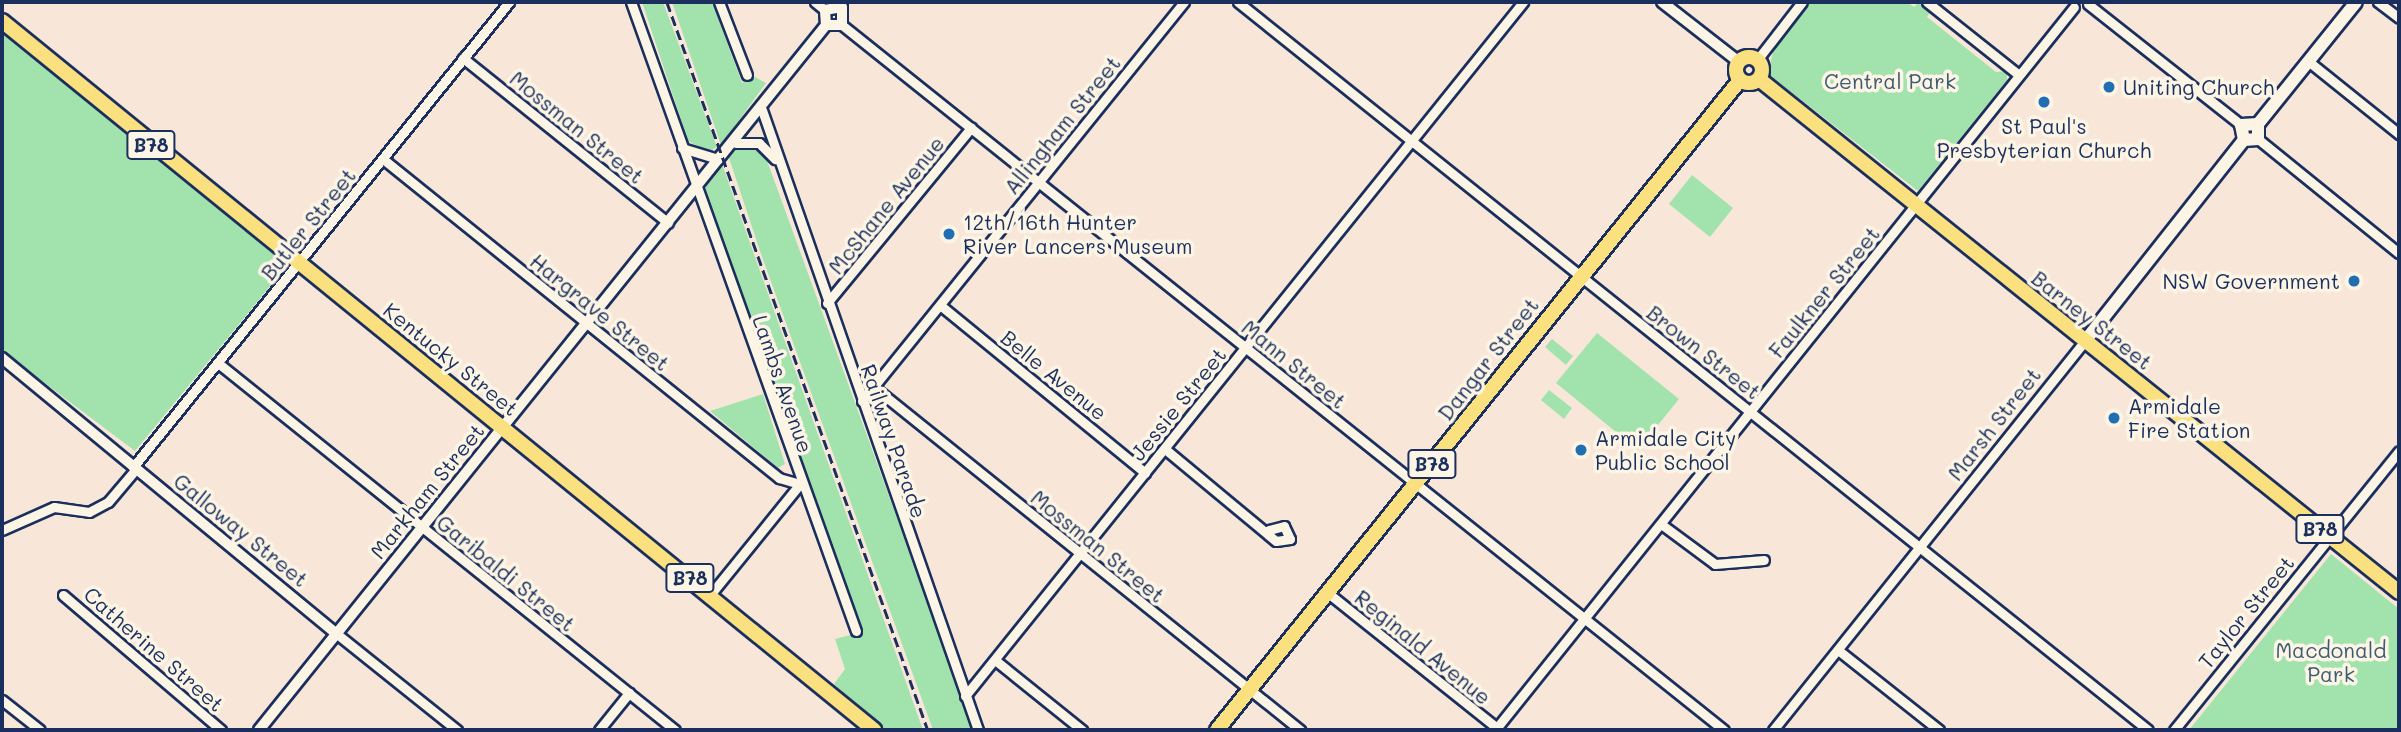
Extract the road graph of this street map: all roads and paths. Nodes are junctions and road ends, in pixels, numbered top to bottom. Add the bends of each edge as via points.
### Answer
1 (509, 2) edge
2 (631, 2) edge
3 (719, 2) edge
4 (815, 2) edge
5 (1184, 2) edge
6 (1238, 2) edge
7 (1523, 2) edge
8 (1662, 2) edge
9 (1802, 2) edge
10 (1927, 2) edge
11 (2356, 2) edge
12 (2378, 2) edge
13 (2089, 3) edge
14 (2072, 4) edge
15 (844, 5) edge
16 (825, 10) junction
17 (2399, 18) edge
18 (2, 21) edge
19 (826, 25) junction
20 (842, 25) junction
21 (463, 58) junction
22 (1757, 60) junction
23 (2308, 61) junction
24 (1739, 62) junction
25 (747, 75) dead end
26 (2019, 75) junction
27 (1759, 79) junction
28 (1740, 80) junction
29 (769, 95) junction
30 (762, 110) junction
31 (2258, 124) junction
32 (2241, 125) junction
33 (971, 128) junction
34 (2399, 134) edge
35 (2258, 139) junction
36 (2244, 140) junction
37 (1411, 142) junction
38 (733, 144) junction
39 (682, 148) junction
40 (383, 159) junction
41 (718, 159) junction
42 (778, 163) junction
43 (1040, 182) junction
44 (697, 188) junction
45 (1915, 206) junction
46 (668, 223) junction
47 (2399, 253) edge
48 (300, 263) junction
49 (1580, 277) junction
50 (827, 303) junction
51 (940, 305) junction
52 (586, 324) junction
53 (2085, 341) junction
54 (1246, 347) junction
55 (2, 358) edge
56 (218, 363) junction
57 (874, 388) junction
58 (862, 401) junction
59 (1751, 411) junction
60 (503, 428) junction
61 (1165, 449) junction
62 (2399, 451) edge
63 (135, 468) junction
64 (1145, 473) junction
65 (800, 484) junction
66 (1416, 484) junction
67 (1661, 524) junction
68 (423, 528) junction
69 (2, 530) edge
70 (1269, 530) dead end
71 (2330, 537) junction
72 (1920, 548) junction
73 (1080, 554) junction
74 (1764, 560) dead end
75 (2399, 592) edge
76 (1328, 593) junction
77 (710, 594) junction
78 (64, 595) dead end
79 (1585, 619) junction
80 (856, 631) dead end
81 (337, 634) junction
82 (1839, 650) junction
83 (995, 660) junction
84 (1250, 690) junction
85 (629, 693) junction
86 (965, 696) junction
87 (2, 699) edge
88 (1496, 729) edge
89 (40, 730) edge
90 (221, 730) edge
91 (259, 730) edge
92 (457, 730) edge
93 (599, 730) edge
94 (675, 730) edge
95 (874, 730) edge
96 (978, 730) edge
97 (1082, 730) edge
98 (1217, 730) edge
99 (1300, 730) edge
100 (1724, 730) edge
101 (1773, 730) edge
102 (1939, 730) edge
103 (2148, 730) edge
104 (2174, 730) edge

1 - 21 street, Butler Street
2 - 39 street, Lambs Avenue
3 - 25 street
4 - 16 street
5 - 43 street, Allingham Street
6 - 37 street, Brown Street
7 - 37 street, Jessie Street
8 - 24 street
9 - 22 street
10 - 26 street
11 - 23 main road
12 - 17 street
13 - 14 street
13 - 32 street
14 - 26 street, Faulkner Street
15 - 16 street
15 - 20 street
16 - 19 street
18 - 48 main road, Kentucky Street / B78
19 - 20 street
19 - 29 street, Markham Street
20 - 33 street, Mann Street
21 - 40 street, Butler Street
21 - 46 street, Mossman Street
22 - 24 main road
22 - 27 main road
23 - 31 main road
23 - 34 street
24 - 28 main road
26 - 45 street, Faulkner Street
27 - 28 main road
27 - 45 main road, Barney Street / B78
28 - 49 main road, Dangar Street / B78
29 - 30 street, Markham Street
29 - 38 street, Markham Street
30 - 38 street, Markham Street
30 - 42 street, Railway Parade
31 - 32 main road
31 - 35 main road
32 - 36 main road
33 - 43 street, Mann Street
33 - 50 street, McShane Avenue
35 - 36 main road
35 - 47 street
36 - 53 main road, Marsh Street
37 - 49 street, Brown Street
37 - 54 street, Jessie Street
38 - 41 street, Markham Street
38 - 42 street via 759,143
39 - 41 street
39 - 44 street, Lambs Avenue
40 - 48 street, Butler Street
40 - 52 street, Hargrave Street
41 - 44 street, Markham Street
42 - 50 street, Railway Parade
43 - 51 street, Allingham Street
43 - 54 street, Mann Street
44 - 46 street, Markham Street
44 - 65 street, Lambs Avenue
45 - 53 main road, Barney Street / B78
45 - 59 street, Faulkner Street
46 - 52 street, Markham Street
48 - 56 street, Butler Street
48 - 60 main road, Kentucky Street / B78
49 - 59 street, Brown Street
49 - 66 main road, Dangar Street / B78
50 - 58 street, Railway Parade
51 - 57 street, Allingham Street
51 - 64 street, Belle Avenue
52 - 60 street, Markham Street
52 - 65 street, Hargrave Street via 779,478
53 - 71 main road, Barney Street / B78
53 - 72 street, Marsh Street
54 - 61 street, Jessie Street
54 - 66 street, Mann Street
55 - 63 street, Galloway Street
56 - 63 street, Butler Street
56 - 68 street, Garibaldi Street
57 - 58 street, Allingham Street
57 - 73 street, Mossman Street
58 - 86 street, Railway Parade
59 - 67 street, Faulkner Street
59 - 72 street, Brown Street
60 - 68 street, Markham Street
60 - 77 main road, Kentucky Street / B78
61 - 64 street, Jessie Street
61 - 70 street
62 - 71 street, Taylor Street
63 - 69 street, Butler Street via 108,502 89,512 54,508
63 - 81 street, Galloway Street
64 - 73 street, Jessie Street
65 - 77 street
65 - 80 street, Lambs Avenue
66 - 76 main road, Dangar Street / B78
66 - 79 street, Mann Street
67 - 74 street via 1715,564
67 - 79 street, Faulkner Street
68 - 81 street, Markham Street
68 - 85 street, Garibaldi Street
71 - 75 main road, Barney Street / B78
71 - 104 street, Taylor Street
72 - 82 street, Marsh Street
72 - 103 street, Brown Street
73 - 83 street, Jessie Street
73 - 84 street, Mossman Street
76 - 84 main road, Dangar Street / B78
76 - 88 street, Reginald Avenue
77 - 95 main road, Kentucky Street / B78
78 - 90 street, Catherine Street
79 - 88 street, Faulkner Street
79 - 100 street, Mann Street
81 - 91 street, Markham Street
81 - 92 street, Galloway Street
82 - 101 street, Marsh Street
82 - 102 street
83 - 86 street, Jessie Street
83 - 97 street
84 - 98 main road, Dangar Street / B78
84 - 99 street, Mossman Street
85 - 93 street
85 - 94 street, Garibaldi Street
86 - 96 street, Railway Parade
87 - 89 street

